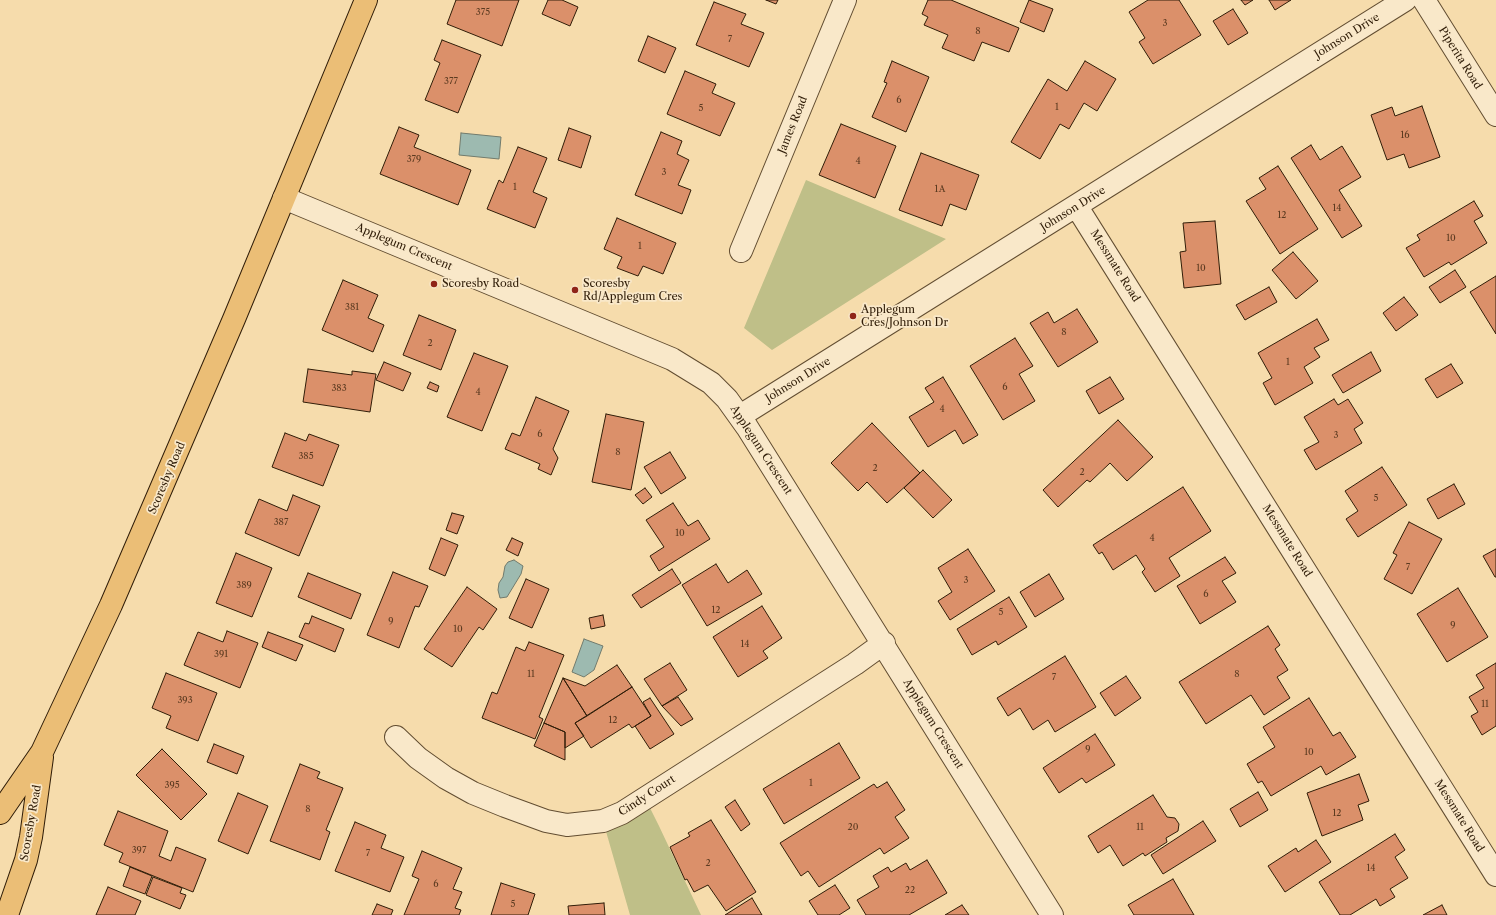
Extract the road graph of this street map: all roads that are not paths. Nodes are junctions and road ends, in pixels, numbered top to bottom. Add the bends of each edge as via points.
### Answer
1 (366, 0) edge
2 (845, 0) edge
3 (1405, 0) edge
4 (1424, 0) edge
5 (1496, 115) edge
6 (284, 198) junction
7 (1077, 206) junction
8 (741, 251) dead end
9 (740, 416) junction
10 (884, 643) junction
11 (396, 737) dead end
12 (42, 752) junction
13 (0, 813) edge
14 (1496, 875) edge
15 (7, 915) edge
16 (1052, 915) edge

1 - 6 main road, Scoresby Road
2 - 8 street, James Road
3 - 7 street, Johnson Drive
4 - 5 street, Piperita Road
6 - 9 street, Applegum Crescent via 672,359 711,382
6 - 12 main road, Scoresby Road via 152,514
7 - 9 street, Johnson Drive
7 - 14 street, Messmate Road
9 - 10 street, Applegum Crescent
10 - 11 street, Cindy Court via 622,813 603,821 567,825 546,821 505,806 446,778 418,758
10 - 16 street, Applegum Crescent
12 - 13 main road, Scoresby Road
12 - 15 main road, Scoresby Road via 29,845

